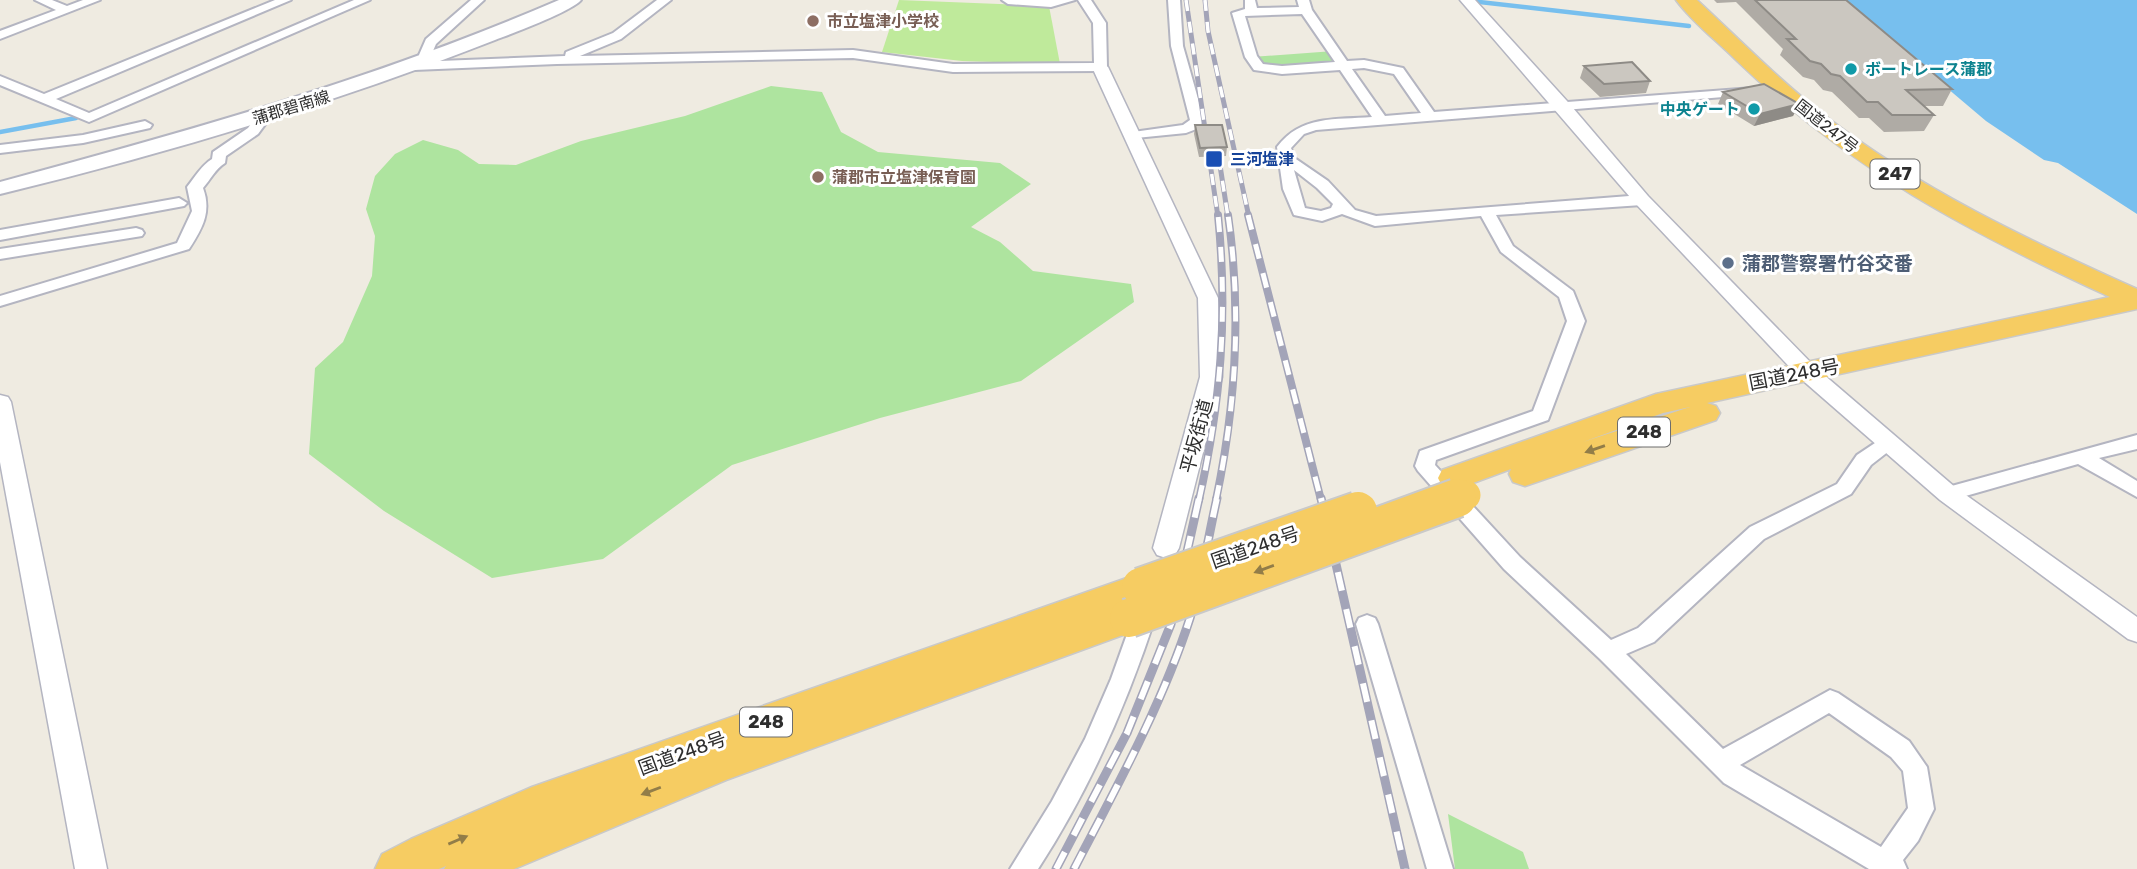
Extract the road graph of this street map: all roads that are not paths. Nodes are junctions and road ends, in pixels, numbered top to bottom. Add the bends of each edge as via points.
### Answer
1 (41, 0) edge
2 (94, 0) edge
3 (285, 0) edge
4 (364, 0) edge
5 (478, 0) edge
6 (555, 0) edge
7 (573, 0) edge
8 (665, 0) edge
9 (1009, 0) edge
10 (1069, 0) edge
11 (1084, 0) edge
12 (1174, 0) edge
13 (1686, 0) edge
14 (1707, 0) edge
15 (1469, 2) edge
16 (1304, 5) edge
17 (1250, 6) edge
18 (67, 10) junction
19 (0, 35) edge
20 (556, 60) junction
21 (419, 61) junction
22 (1345, 66) junction
23 (1100, 67) junction
24 (0, 80) edge
25 (1780, 88) junction
26 (44, 99) junction
27 (1561, 104) junction
28 (265, 115) junction
29 (1430, 117) junction
30 (1381, 121) junction
31 (145, 125) dead end
32 (1130, 136) junction
33 (0, 149) edge
34 (1286, 159) junction
35 (0, 179) edge
36 (0, 188) edge
37 (1642, 200) junction
38 (179, 204) dead end
39 (1341, 204) junction
40 (1486, 211) junction
41 (136, 233) dead end
42 (0, 235) edge
43 (0, 254) edge
44 (2137, 284) edge
45 (2137, 300) edge
46 (0, 301) edge
47 (2137, 318) edge
48 (1817, 379) junction
49 (0, 402) edge
50 (2137, 442) edge
51 (1888, 444) junction
52 (2080, 456) junction
53 (6, 469) edge
54 (2137, 490) edge
55 (1948, 494) junction
56 (1166, 548) joint
57 (1135, 603) junction
58 (1367, 624) dead end
59 (2137, 631) edge
60 (1608, 652) junction
61 (1721, 763) junction
62 (1889, 867) edge
63 (91, 869) edge
64 (397, 869) edge
65 (466, 869) edge
66 (1023, 869) edge
67 (1440, 869) edge

1 - 18 street
2 - 18 street
3 - 26 street
4 - 26 street via 89,118
5 - 21 street via 430,42
6 - 21 main road, 蒲郡碧南線
7 - 21 main road, 蒲郡碧南線
8 - 20 street via 617,36
9 - 10 street
11 - 23 street, 平坂街道 via 1102,24
12 - 32 street via 1177,46 1197,120 1186,129
13 - 25 highway, 国道247号 / 247
14 - 44 highway, 国道247号 / 247 via 1799,87 1882,149 1993,217
15 - 27 street
16 - 17 street
16 - 22 street
17 - 22 street via 1238,13 1251,57 1259,67
18 - 19 street
20 - 21 street
20 - 23 street via 853,54 953,68
21 - 28 main road, 蒲郡碧南線
21 - 35 main road, 蒲郡碧南線 via 276,105
22 - 29 street via 1364,64 1398,71
22 - 30 street
23 - 32 street, 平坂街道
24 - 26 street
25 - 27 street
25 - 45 highway, 国道247号 / 247 via 1861,153 1928,195 2013,242
27 - 29 street
27 - 37 street
28 - 36 main road, 蒲郡碧南線
28 - 46 street via 253,131 218,155 220,160 195,187 201,215 183,246
29 - 30 street
30 - 34 street via 1299,131 1284,147
31 - 33 street via 83,139
32 - 56 street, 平坂街道 via 1208,298 1211,329 1211,377
34 - 39 street via 1312,174
34 - 39 street via 1299,212 1322,216 1337,211
37 - 40 street
37 - 48 street
38 - 42 street
39 - 40 street via 1350,213 1375,221
40 - 60 street via 1507,249 1567,295 1576,321 1541,415 1427,456 1425,466 1511,564
41 - 43 street
45 - 48 highway, 国道248号 / 248
47 - 48 highway, 国道248号 / 248
48 - 51 street
48 - 57 highway, 国道248号 / 248, bridge via 1460,486
49 - 53 street
50 - 52 street
51 - 55 street
51 - 60 street via 1864,460 1844,489 1757,533 1646,635
52 - 54 street
52 - 55 street
53 - 63 street
55 - 59 street
56 - 66 street, 平坂街道 via 1133,654 1052,827
64 -> 57 highway, 国道248号 / 248 via 548,801
57 -> 65 highway, 国道248号 / 248 via 555,828
58 - 67 street
60 - 61 street
61 - 62 street via 1733,775
61 - 62 street via 1830,700 1900,749 1915,767 1921,809

